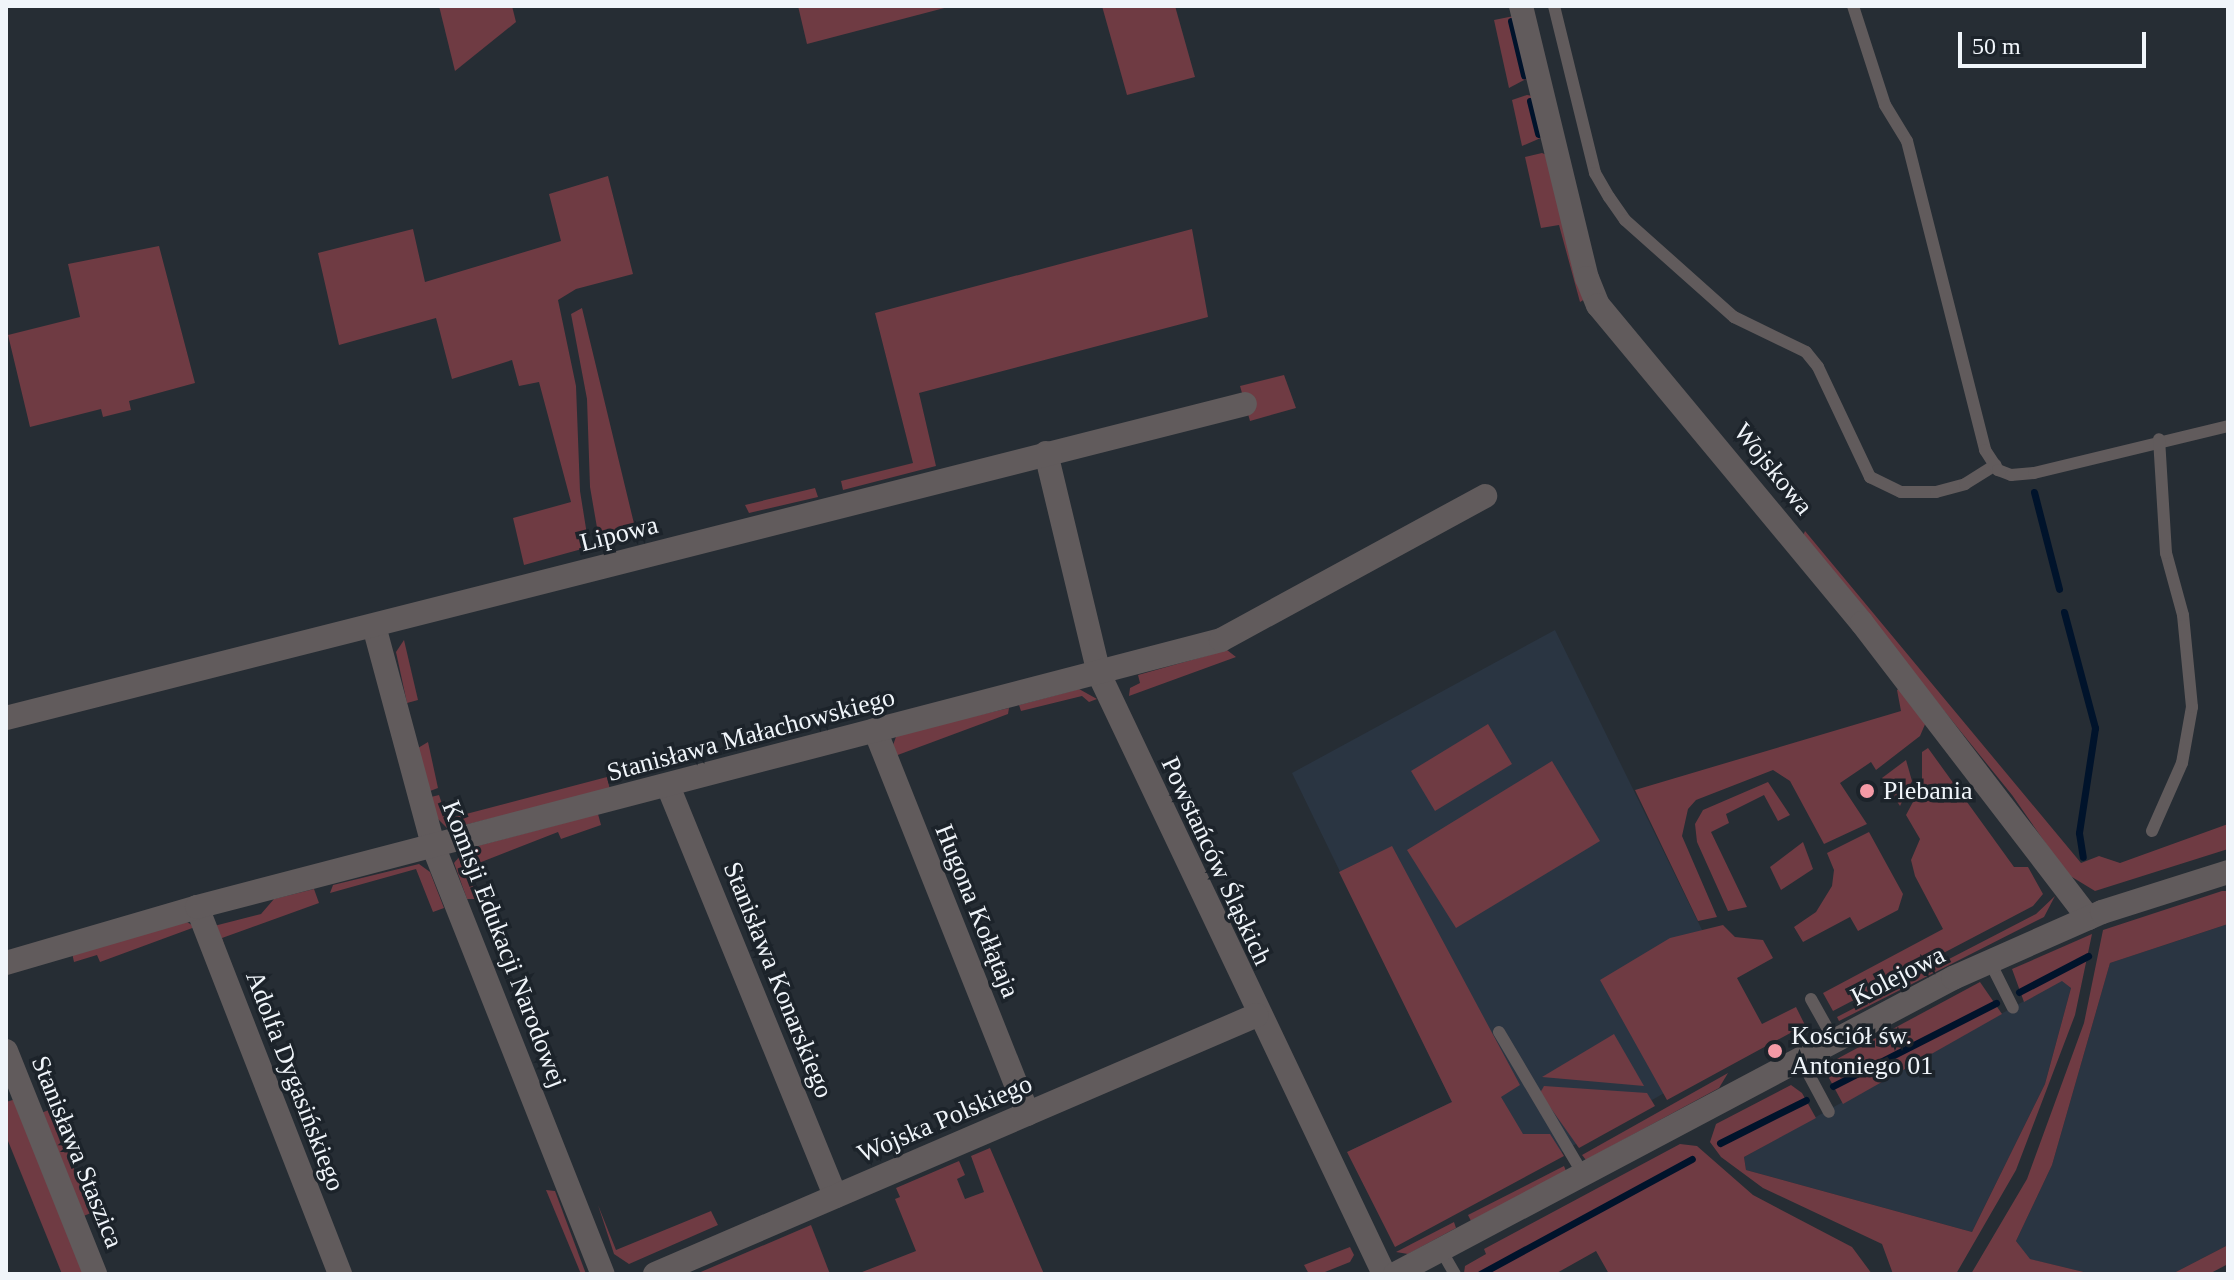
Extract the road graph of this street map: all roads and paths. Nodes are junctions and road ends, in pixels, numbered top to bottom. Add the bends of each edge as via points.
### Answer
1 (1521, 6) edge
2 (1554, 6) edge
3 (1853, 6) edge
4 (1245, 404) dead end
5 (2228, 426) edge
6 (2159, 439) junction
7 (1046, 453) junction
8 (1995, 465) junction
9 (1485, 496) dead end
10 (374, 626) junction
11 (1099, 674) junction
12 (6, 718) edge
13 (875, 730) junction
14 (668, 786) junction
15 (2152, 831) dead end
16 (434, 848) junction
17 (2228, 872) edge
18 (197, 907) junction
19 (2088, 918) junction
20 (1990, 962) junction
21 (6, 963) edge
22 (1811, 999) dead end
23 (2013, 1008) dead end
24 (1257, 1015) junction
25 (1499, 1032) dead end
26 (1834, 1040) junction
27 (6, 1051) edge
28 (1800, 1058) junction
29 (1829, 1112) dead end
30 (1028, 1114) junction
31 (1583, 1174) junction
32 (835, 1196) junction
33 (1441, 1250) junction
34 (95, 1274) edge
35 (340, 1274) edge
36 (603, 1274) edge
37 (655, 1274) edge
38 (1384, 1274) edge
39 (1395, 1274) edge
40 (1455, 1274) edge

1 - 19 street, Wojskowa via 1598,305 1862,623
2 - 8 lane via 1595,173 1609,197 1625,220 1734,317 1806,352 1870,477 1901,492 1936,492 1965,484
3 - 8 lane via 1885,105 1907,141 1985,450
4 - 7 street, Lipowa
5 - 6 lane
6 - 8 lane via 2034,473 2011,475
6 - 15 lane via 2166,553 2183,615 2192,707 2182,763
7 - 10 street, Lipowa
7 - 11 street, Powstańców Śląskich
9 - 11 street, Stanisława Małachowskiego via 1221,640
10 - 12 street, Lipowa
10 - 16 street, Komisji Edukacji Narodowej
11 - 13 street, Stanisława Małachowskiego
11 - 24 street, Powstańców Śląskich
13 - 14 street, Stanisława Małachowskiego
13 - 30 street, Hugona Kołłątaja
14 - 16 street, Stanisława Małachowskiego
14 - 32 street, Stanisława Konarskiego
16 - 18 street, Stanisława Małachowskiego
16 - 36 street, Komisji Edukacji Narodowej
17 - 19 street, Kolejowa
18 - 21 street, Stanisława Małachowskiego
18 - 35 street, Adolfa Dygasińskiego
19 - 20 street, Kolejowa
20 - 23 lane
20 - 26 street, Kolejowa
22 - 26 lane
24 - 30 street, Wojska Polskiego
24 - 38 street, Powstańców Śląskich
25 - 31 lane
26 - 28 street, Kolejowa
27 - 34 street, Stanisława Staszica
28 - 29 lane
28 - 31 street, Kolejowa
30 - 32 street, Wojska Polskiego
31 - 33 street, Kolejowa
32 - 37 street, Wojska Polskiego
33 - 39 street, Kolejowa
33 - 40 lane

